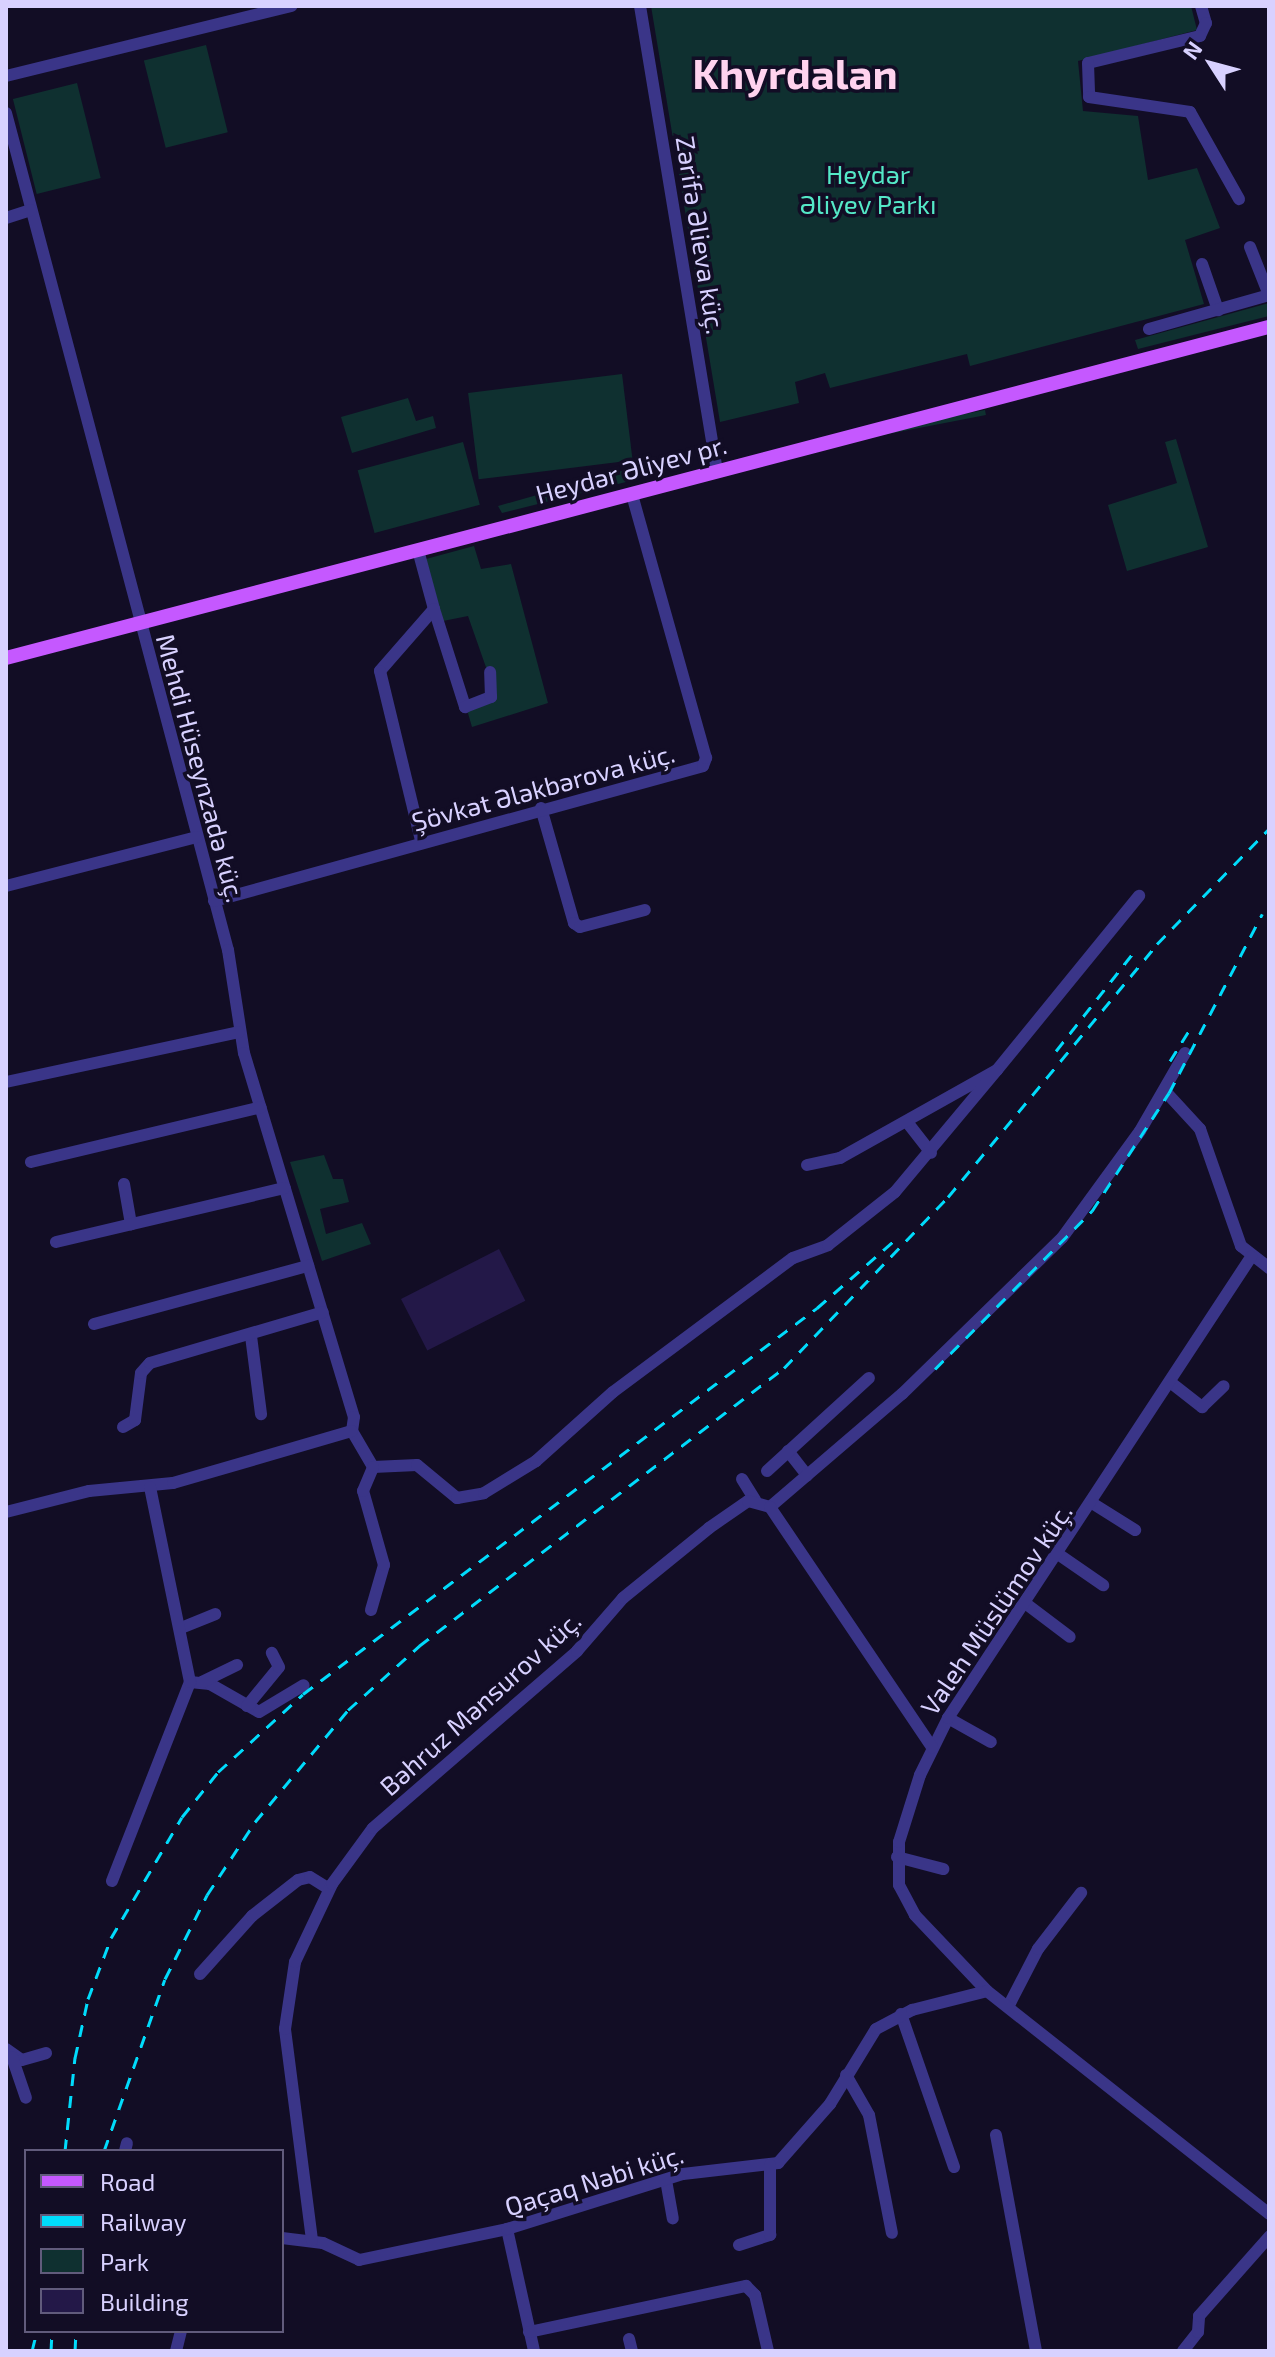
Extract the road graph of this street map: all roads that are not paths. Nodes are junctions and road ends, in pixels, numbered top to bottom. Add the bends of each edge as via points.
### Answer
1 (292, 6) edge
2 (640, 6) edge
3 (1201, 6) edge
4 (268, 9) edge
5 (6, 76) edge
6 (6, 113) edge
7 (1239, 199) dead end
8 (31, 210) junction
9 (6, 218) edge
10 (1250, 247) dead end
11 (1202, 264) dead end
12 (1269, 295) edge
13 (1218, 310) junction
14 (1269, 327) edge
15 (1149, 329) dead end
16 (717, 471) junction
17 (632, 494) junction
18 (418, 550) junction
19 (434, 609) junction
20 (138, 623) junction
21 (6, 658) edge
22 (490, 672) dead end
23 (541, 808) junction
24 (197, 837) junction
25 (421, 841) junction
26 (6, 886) edge
27 (1139, 896) dead end
28 (214, 901) junction
29 (645, 910) dead end
30 (239, 1032) junction
31 (1185, 1053) dead end
32 (997, 1070) junction
33 (6, 1082) edge
34 (1165, 1091) junction
35 (261, 1107) junction
36 (907, 1122) junction
37 (931, 1153) junction
38 (31, 1162) dead end
39 (807, 1165) dead end
40 (124, 1184) dead end
41 (285, 1188) junction
42 (131, 1224) junction
43 (56, 1242) dead end
44 (1251, 1257) junction
45 (308, 1266) junction
46 (1269, 1268) edge
47 (323, 1312) junction
48 (94, 1324) dead end
49 (251, 1336) junction
50 (869, 1378) dead end
51 (1170, 1382) junction
52 (1224, 1386) dead end
53 (261, 1414) dead end
54 (123, 1427) dead end
55 (352, 1431) junction
56 (788, 1451) junction
57 (373, 1467) junction
58 (767, 1471) dead end
59 (807, 1475) junction
60 (742, 1479) dead end
61 (150, 1487) junction
62 (755, 1500) junction
63 (1092, 1503) junction
64 (770, 1507) junction
65 (6, 1512) edge
66 (1135, 1530) dead end
67 (1058, 1554) junction
68 (1103, 1585) dead end
69 (1025, 1603) junction
70 (371, 1610) dead end
71 (215, 1614) dead end
72 (181, 1628) junction
73 (1070, 1637) dead end
74 (272, 1653) dead end
75 (237, 1665) dead end
76 (196, 1682) junction
77 (304, 1685) dead end
78 (247, 1706) junction
79 (948, 1718) junction
80 (991, 1742) dead end
81 (932, 1747) junction
82 (897, 1857) junction
83 (943, 1869) dead end
84 (112, 1881) dead end
85 (329, 1889) junction
86 (1081, 1893) dead end
87 (200, 1974) dead end
88 (987, 1991) junction
89 (1008, 2007) junction
90 (901, 2014) junction
91 (9, 2053) edge
92 (46, 2053) dead end
93 (846, 2075) junction
94 (26, 2098) dead end
95 (996, 2135) dead end
96 (770, 2165) junction
97 (954, 2167) dead end
98 (666, 2180) junction
99 (1269, 2214) edge
100 (673, 2218) dead end
101 (507, 2229) junction
102 (892, 2233) dead end
103 (1269, 2237) edge
104 (284, 2238) edge
105 (312, 2240) junction
106 (739, 2245) dead end
107 (529, 2332) junction
108 (534, 2351) edge
109 (768, 2351) edge
110 (1036, 2351) edge
111 (1183, 2351) edge

1 - 4 street
2 - 16 street, Zərifə Əlieva küç.
3 - 7 street via 1206,23 1200,36 1088,63 1089,97 1190,112
4 - 5 street
6 - 8 street, Mehdi Hüseynzadə küç.
8 - 9 street
8 - 20 street, Mehdi Hüseynzadə küç.
10 - 12 street
11 - 13 street
12 - 13 street
13 - 15 street
14 - 16 main road, Heydər Əliyev pr.
16 - 17 main road, Heydər Əliyev pr.
17 - 18 main road, Heydər Əliyev pr.
17 - 23 street, Şövkət Ələkbərova küç. via 706,762
18 - 19 street
18 - 20 main road, Heydər Əliyev pr.
19 - 22 street via 465,707 491,697
19 - 25 street via 380,671
20 - 21 main road, Heydər Əliyev pr.
20 - 24 street, Mehdi Hüseynzadə küç.
23 - 25 street, Şövkət Ələkbərova küç.
23 - 29 street via 574,923 580,927
24 - 26 street
24 - 28 street, Mehdi Hüseynzadə küç.
25 - 28 street, Şövkət Ələkbərova küç.
27 - 32 street
28 - 30 street, Mehdi Hüseynzadə küç.
30 - 33 street
30 - 35 street, Mehdi Hüseynzadə küç.
31 - 34 street
32 - 36 street
32 - 37 street
34 - 44 street via 1194,1118 1237,1238
34 - 59 street via 1062,1238
35 - 38 street
35 - 41 street, Mehdi Hüseynzadə küç.
36 - 37 street
36 - 39 street via 840,1158
37 - 57 street via 895,1192 828,1245 793,1258 613,1392 527,1468 484,1493 457,1498 417,1465
40 - 42 street
41 - 42 street
41 - 45 street, Mehdi Hüseynzadə küç.
42 - 43 street
44 - 46 street
44 - 51 street, Valeh Müslümov küç.
45 - 47 street, Mehdi Hüseynzadə küç.
45 - 48 street
47 - 49 street
47 - 55 street, Mehdi Hüseynzadə küç. via 354,1417
49 - 53 street
49 - 54 street via 150,1363 141,1373 135,1420
50 - 56 street
51 - 52 street via 1202,1407
51 - 63 street, Valeh Müslümov küç.
55 - 57 street
55 - 61 street
56 - 58 street
56 - 59 street
57 - 70 street via 363,1491 384,1565
59 - 64 street
60 - 62 street
61 - 65 street via 99,1489
61 - 72 street
62 - 64 street
62 - 85 street, Bəhruz Mənsurov küç. via 740,1504 623,1598 577,1651 373,1828
63 - 66 street
63 - 67 street, Valeh Müslümov küç.
64 - 81 street
67 - 68 street
67 - 69 street, Valeh Müslümov küç.
69 - 73 street
69 - 79 street, Valeh Müslümov küç.
71 - 72 street
72 - 76 street
74 - 78 street via 279,1667
75 - 76 street
76 - 78 street
76 - 84 street
77 - 78 street via 267,1711
79 - 80 street
79 - 81 street, Valeh Müslümov küç.
81 - 82 street, Valeh Müslümov küç.
82 - 83 street
82 - 88 street, Valeh Müslümov küç. via 899,1885 915,1915
85 - 87 street via 310,1877 298,1880 252,1916
85 - 105 street, Bəhruz Mənsurov küç. via 295,1962 285,2029
86 - 89 street via 1038,1949
88 - 89 street
88 - 90 street
89 - 99 street
90 - 93 street via 867,2039
90 - 97 street
91 - 92 street via 33,2061
91 - 94 street
93 - 96 street via 790,2154
93 - 102 street via 869,2115
95 - 110 street
96 - 98 street, Qaçaq Nəbi küç.
96 - 106 street via 770,2235
98 - 100 street
98 - 101 street, Qaçaq Nəbi küç.
101 - 105 street, Qaçaq Nəbi küç. via 359,2260
101 - 107 street
103 - 111 street via 1199,2316 1198,2332
104 - 105 street, Qaçaq Nəbi küç.
107 - 108 street
107 - 109 street via 746,2286 755,2295

